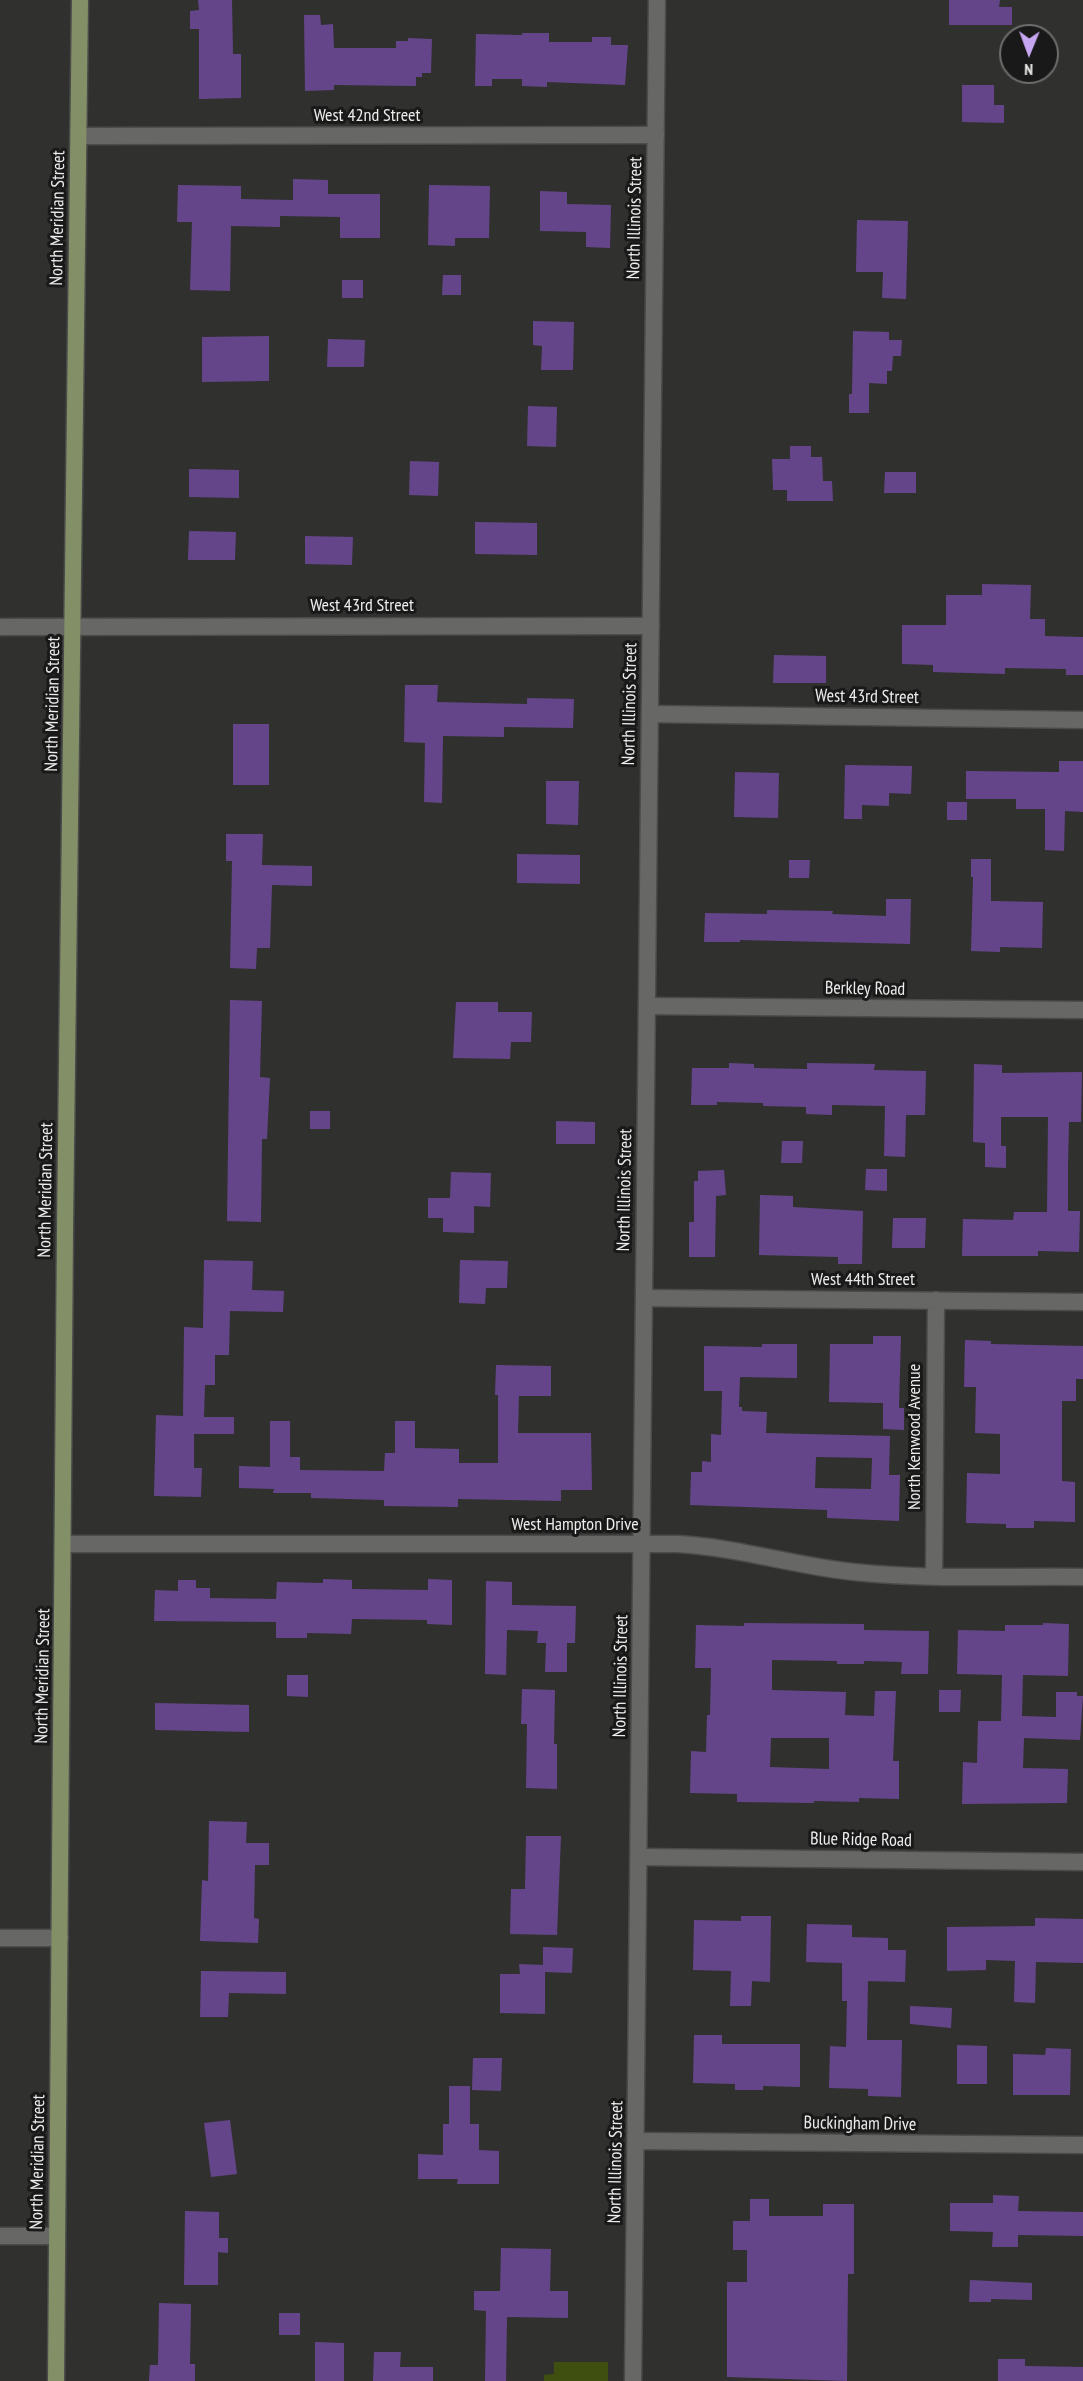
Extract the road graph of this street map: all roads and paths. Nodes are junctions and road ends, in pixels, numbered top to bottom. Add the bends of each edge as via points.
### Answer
1 (80, 0) edge
2 (657, 0) edge
3 (656, 135) junction
4 (79, 136) junction
5 (651, 626) junction
6 (0, 627) edge
7 (73, 627) junction
8 (650, 714) junction
9 (1083, 720) edge
10 (647, 1006) junction
11 (1083, 1010) edge
12 (644, 1298) junction
13 (936, 1300) junction
14 (1083, 1302) edge
15 (64, 1544) junction
16 (642, 1545) junction
17 (934, 1575) junction
18 (1083, 1577) edge
19 (639, 1857) junction
20 (1083, 1862) edge
21 (0, 1938) edge
22 (60, 1938) junction
23 (636, 2141) junction
24 (1083, 2145) edge
25 (0, 2236) edge
26 (57, 2236) junction
27 (56, 2381) edge
28 (633, 2381) edge

1 - 4 main road, North Meridian Street
2 - 3 street, North Illinois Street
3 - 4 street, West 42nd Street
3 - 5 street, North Illinois Street
4 - 7 main road, North Meridian Street
5 - 7 street, West 43rd Street
5 - 8 street, North Illinois Street
6 - 7 street, West 43rd Street
7 - 15 main road, North Meridian Street
8 - 9 street, West 43rd Street
8 - 10 street, North Illinois Street
10 - 11 street, Berkley Road
10 - 12 street, North Illinois Street
12 - 13 street, West 44th Street
12 - 16 street, North Illinois Street
13 - 14 street, West 44th Street
13 - 17 street, North Kenwood Avenue
15 - 16 street, West Hampton Drive
15 - 22 main road, North Meridian Street
16 - 17 street, West Hampton Drive via 704,1546 853,1572
16 - 19 street, North Illinois Street
17 - 18 street, West Hampton Drive
19 - 20 street, Blue Ridge Road
19 - 23 street, North Illinois Street
21 - 22 street
22 - 26 main road, North Meridian Street
23 - 24 street, Buckingham Drive
23 - 28 street, North Illinois Street
25 - 26 street
26 - 27 main road, North Meridian Street

